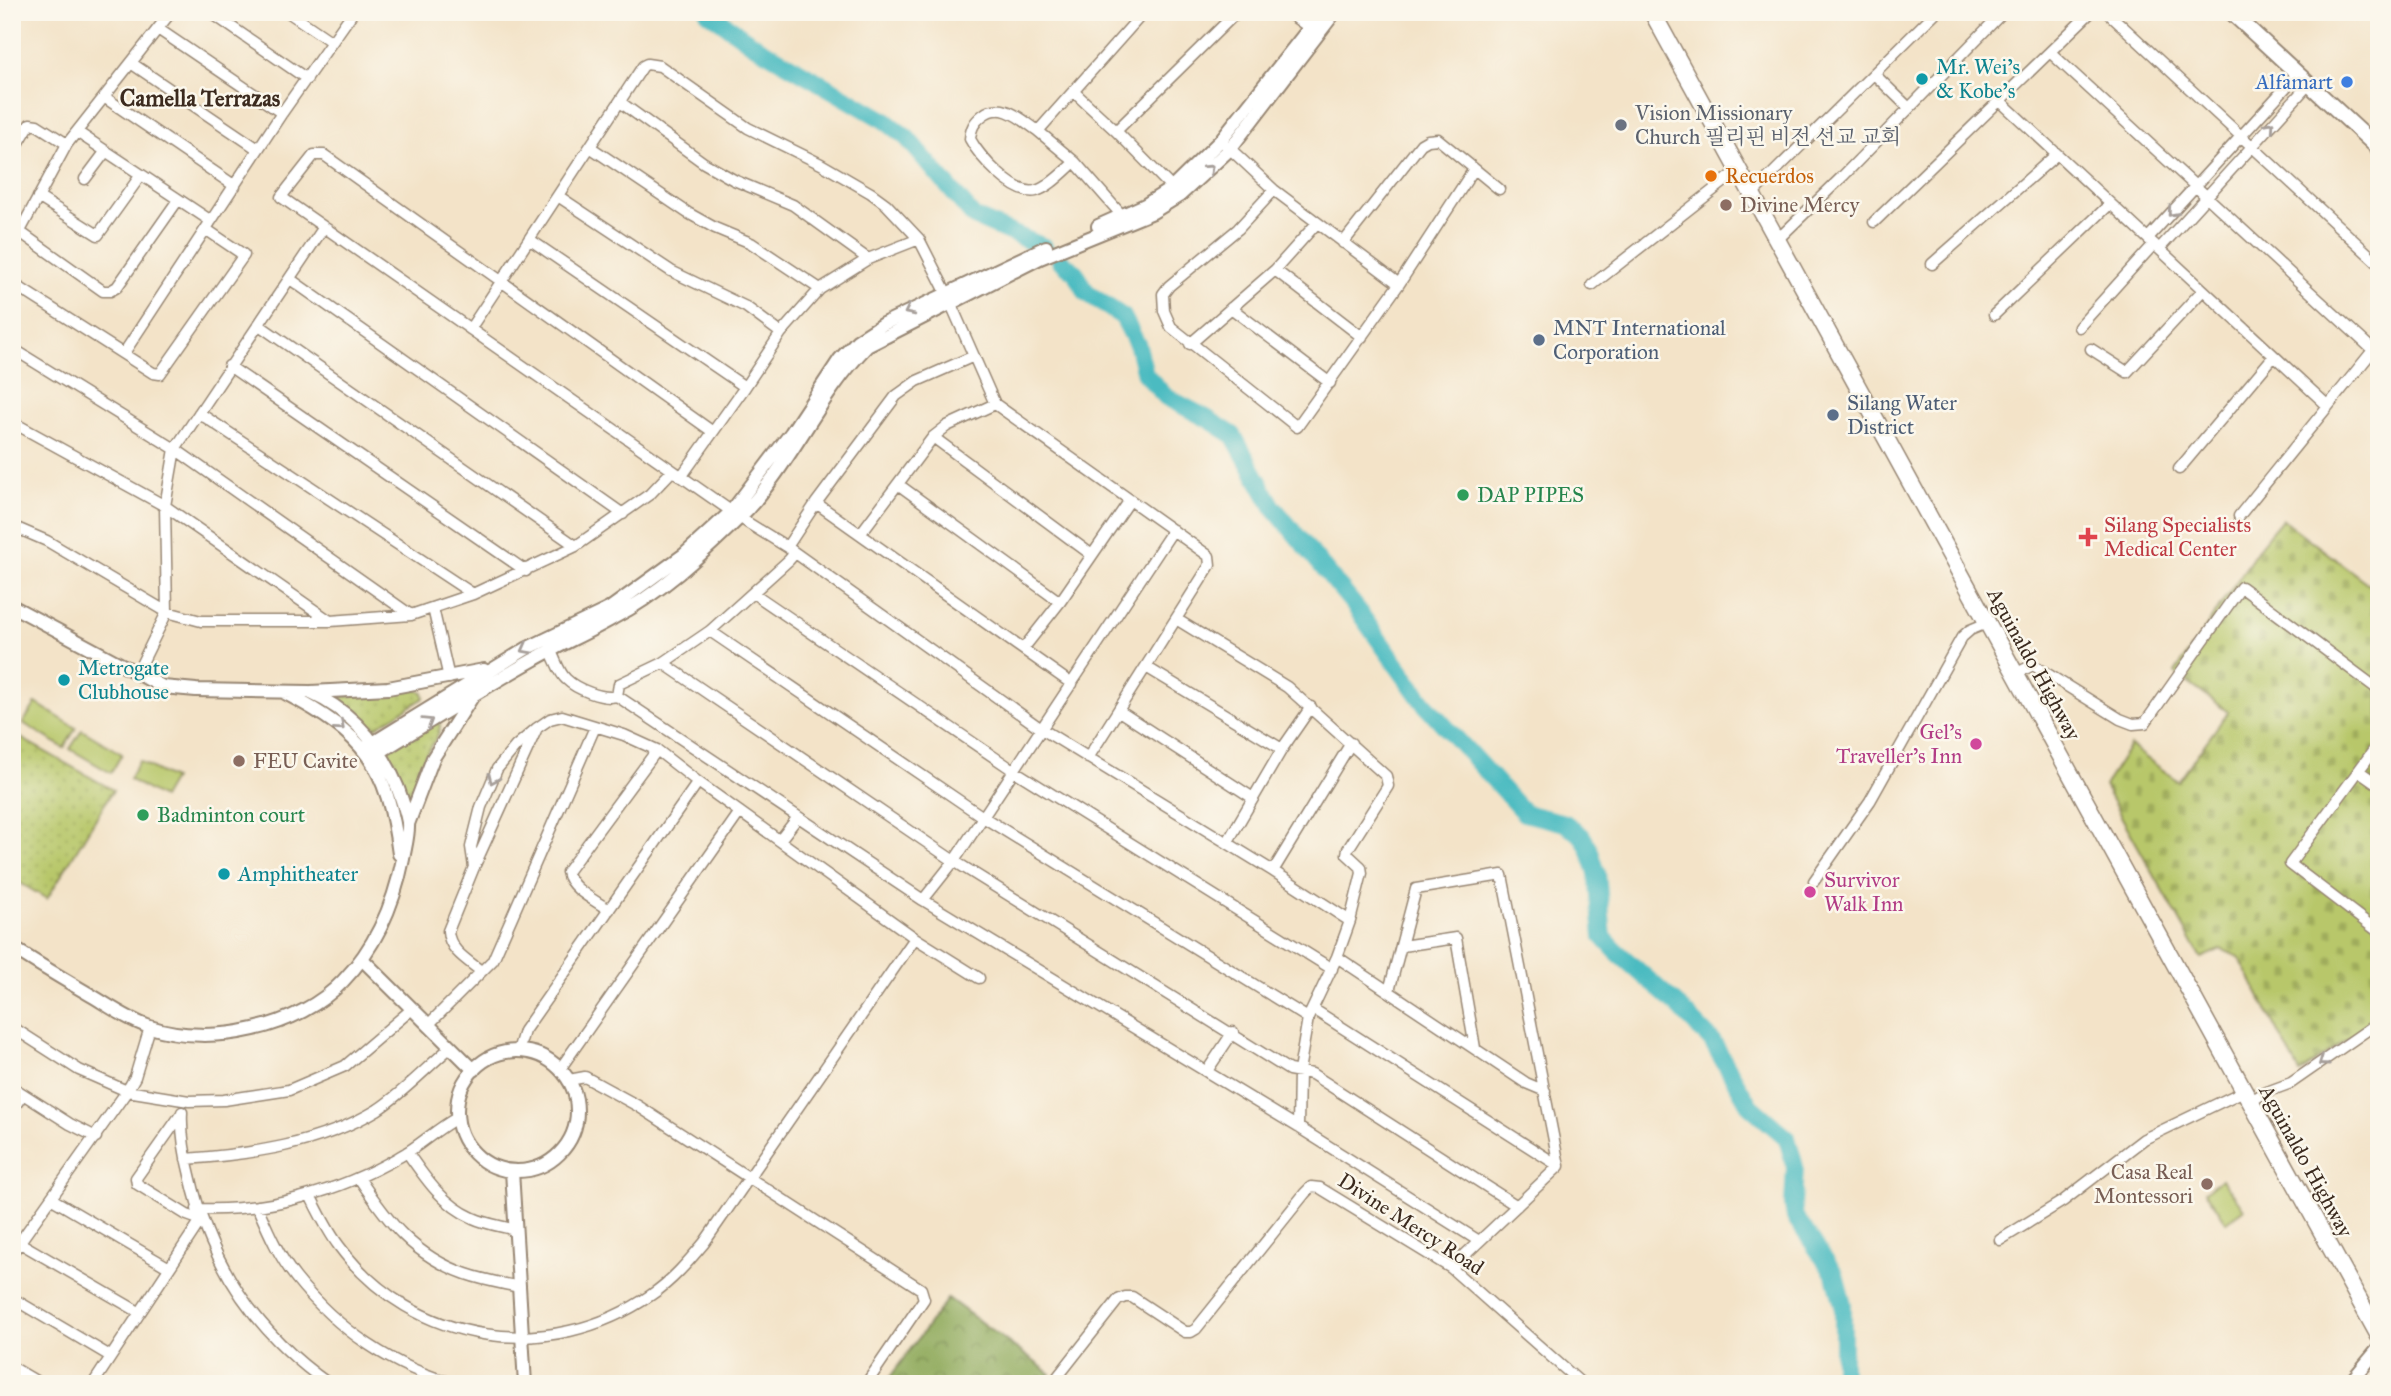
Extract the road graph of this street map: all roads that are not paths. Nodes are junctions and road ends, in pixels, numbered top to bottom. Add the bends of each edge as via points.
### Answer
1 (171, 12) edge
2 (210, 12) edge
3 (288, 12) edge
4 (353, 12) edge
5 (1144, 12) edge
6 (1237, 12) edge
7 (1287, 12) edge
8 (1322, 12) edge
9 (1335, 12) edge
10 (1652, 12) edge
11 (1936, 12) edge
12 (2003, 12) edge
13 (2091, 12) edge
14 (2107, 12) edge
15 (2231, 12) edge
16 (158, 29) junction
17 (1314, 30) junction
18 (332, 42) junction
19 (2051, 52) junction
20 (131, 64) junction
21 (1874, 74) junction
22 (307, 79) junction
23 (2304, 79) junction
24 (1074, 92) junction
25 (104, 97) junction
26 (1999, 100) junction
27 (620, 102) junction
28 (1909, 108) junction
29 (282, 113) junction
30 (1038, 131) junction
31 (1116, 131) junction
32 (77, 132) junction
33 (2241, 137) junction
34 (67, 144) junction
35 (1225, 145) junction
36 (590, 147) junction
37 (2251, 147) junction
38 (258, 149) junction
39 (2379, 149) edge
40 (106, 151) junction
41 (12, 154) edge
42 (2057, 154) junction
43 (1075, 162) junction
44 (1474, 169) junction
45 (1739, 170) junction
46 (141, 175) junction
47 (85, 179) dead end
48 (235, 186) junction
49 (2195, 187) junction
50 (1499, 189) dead end
51 (1274, 190) junction
52 (1176, 192) junction
53 (1752, 194) junction
54 (558, 196) junction
55 (2206, 196) junction
56 (38, 197) junction
57 (178, 200) junction
58 (2110, 204) junction
59 (1125, 219) junction
60 (1874, 222) dead end
61 (1317, 223) junction
62 (209, 225) junction
63 (324, 227) junction
64 (20, 232) junction
65 (529, 239) junction
66 (919, 239) junction
67 (1777, 240) junction
68 (1343, 243) junction
69 (2153, 244) junction
70 (12, 246) edge
71 (868, 259) junction
72 (1932, 264) dead end
73 (2379, 264) edge
74 (1275, 270) junction
75 (290, 279) junction
76 (501, 282) junction
77 (12, 283) edge
78 (1399, 284) junction
79 (1592, 285) dead end
80 (820, 289) junction
81 (2203, 290) junction
82 (948, 299) junction
83 (1231, 308) junction
84 (1994, 316) dead end
85 (258, 325) junction
86 (2079, 327) dead end
87 (470, 329) junction
88 (781, 333) junction
89 (1362, 337) junction
90 (1190, 344) junction
91 (2376, 347) edge
92 (2091, 349) dead end
93 (13, 352) edge
94 (124, 353) junction
95 (974, 356) junction
96 (2274, 356) junction
97 (229, 366) junction
98 (1330, 383) junction
99 (745, 387) junction
100 (995, 404) junction
101 (2328, 406) junction
102 (199, 413) junction
103 (12, 422) edge
104 (713, 432) junction
105 (933, 438) junction
106 (176, 449) junction
107 (2179, 469) dead end
108 (677, 474) junction
109 (899, 485) junction
110 (1130, 500) junction
111 (816, 503) junction
112 (165, 506) junction
113 (623, 514) junction
114 (736, 515) junction
115 (2239, 516) dead end
116 (12, 526) edge
117 (1173, 530) junction
118 (861, 533) junction
119 (576, 546) junction
120 (791, 550) junction
121 (1092, 555) junction
122 (526, 571) junction
123 (753, 593) junction
124 (473, 594) junction
125 (1060, 602) junction
126 (12, 606) edge
127 (433, 608) junction
128 (167, 612) junction
129 (411, 615) junction
130 (1176, 619) junction
131 (330, 621) junction
132 (1987, 624) junction
133 (710, 631) junction
134 (1023, 649) junction
135 (550, 650) junction
136 (663, 663) junction
137 (494, 667) junction
138 (1146, 667) junction
139 (137, 673) junction
140 (2015, 674) junction
141 (449, 678) junction
142 (1072, 684) junction
143 (2379, 690) edge
144 (282, 692) junction
145 (309, 692) junction
146 (474, 694) junction
147 (617, 696) junction
148 (1311, 707) junction
149 (1119, 711) junction
150 (595, 727) junction
151 (537, 728) junction
152 (1040, 728) junction
153 (1351, 743) junction
154 (2379, 743) edge
155 (1282, 749) junction
156 (372, 750) junction
157 (657, 750) junction
158 (1088, 758) junction
159 (1013, 770) junction
160 (2359, 771) junction
161 (698, 782) junction
162 (2379, 785) edge
163 (1253, 798) junction
164 (740, 812) junction
165 (798, 817) junction
166 (983, 817) junction
167 (408, 824) junction
168 (780, 840) junction
169 (1227, 843) junction
170 (954, 861) junction
171 (401, 866) junction
172 (474, 866) junction
173 (1273, 871) junction
174 (1814, 881) dead end
175 (923, 900) junction
176 (609, 910) junction
177 (1350, 921) junction
178 (2379, 932) edge
179 (915, 938) junction
180 (1402, 946) junction
181 (12, 947) edge
182 (1338, 957) junction
183 (362, 959) junction
184 (1332, 969) junction
185 (481, 971) junction
186 (979, 978) dead end
187 (1388, 991) junction
188 (412, 1009) junction
189 (1310, 1014) junction
190 (2379, 1022) edge
191 (428, 1025) junction
192 (12, 1027) edge
193 (150, 1027) junction
194 (1233, 1032) junction
195 (451, 1047) junction
196 (1475, 1048) junction
197 (518, 1051) junction
198 (560, 1069) junction
199 (474, 1070) junction
200 (1207, 1071) junction
201 (1300, 1071) junction
202 (569, 1080) junction
203 (12, 1087) edge
204 (127, 1091) junction
205 (1545, 1091) junction
206 (23, 1094) junction
207 (2247, 1097) junction
208 (189, 1101) junction
209 (12, 1110) edge
210 (182, 1113) junction
211 (457, 1118) junction
212 (1298, 1126) junction
213 (96, 1137) junction
214 (407, 1152) junction
215 (186, 1159) junction
216 (1559, 1166) junction
217 (512, 1171) junction
218 (748, 1177) junction
219 (359, 1178) junction
220 (310, 1195) junction
221 (52, 1199) junction
222 (257, 1206) junction
223 (1517, 1206) junction
224 (197, 1209) junction
225 (201, 1220) junction
226 (515, 1230) junction
227 (2000, 1240) dead end
228 (1479, 1241) junction
229 (20, 1243) junction
230 (12, 1254) edge
231 (168, 1267) junction
232 (1451, 1268) junction
233 (519, 1287) junction
234 (12, 1298) edge
235 (139, 1312) junction
236 (2379, 1336) edge
237 (522, 1338) junction
238 (2379, 1348) edge
239 (110, 1356) junction
240 (12, 1367) edge
241 (41, 1384) edge
242 (93, 1384) edge
243 (329, 1384) edge
244 (457, 1384) edge
245 (525, 1384) edge
246 (866, 1384) edge
247 (1052, 1384) edge
248 (1582, 1384) edge
249 (2348, 1384) edge

1 - 16 street
2 - 22 street
3 - 18 street
4 - 18 street
5 - 24 street
6 - 31 street
7 - 17 street
8 - 17 street
9 - 17 street
10 - 45 main road, Aguinaldo Highway
11 - 21 street
12 - 28 street
13 - 19 street
14 - 33 street
15 - 23 main road
16 - 20 street
16 - 29 street
17 - 35 street
18 - 22 street
19 - 26 street
19 - 49 street
20 - 25 street
20 - 38 street
21 - 28 street
21 - 53 street
22 - 29 street
23 - 33 street
37 -> 23 street
23 - 39 main road
24 - 30 street
24 - 31 street
25 - 32 street
25 - 48 street
26 - 42 street
26 - 60 street
27 - 36 street
27 - 66 street via 643,66 660,66 748,128 871,193
27 - 71 street via 704,163 793,205
28 - 67 street
29 - 38 street
30 - 43 street
30 - 43 street via 1003,109 990,109 977,119 970,139 990,167 1028,191 1037,191
31 - 52 street
32 - 34 street
32 - 40 street
33 - 37 street
33 - 49 street
34 - 41 street via 30,124
34 - 56 street
35 - 51 street
35 - 52 street
36 - 54 street
36 - 80 street via 688,213 751,243
37 - 55 street
37 - 73 street
38 - 48 street
40 - 46 street
40 - 47 street
42 - 58 street
42 - 72 street
43 - 59 street
44 - 50 street
44 - 68 street via 1438,139 1421,144
44 - 78 street
45 - 53 main road, Aguinaldo Highway
45 - 79 street
46 - 56 street via 98,236
46 - 57 street
48 - 62 street
49 - 55 street
49 -> 69 street
51 - 61 street
51 - 90 street via 1238,229 1163,294 1171,327
52 - 59 street
53 - 67 main road, Aguinaldo Highway
54 - 65 street
54 - 88 street via 671,271 746,307
55 - 69 street
55 - 91 street
56 - 64 street
57 - 62 street
57 - 64 street via 110,291 103,291
58 - 69 street
58 - 84 street
59 - 82 street via 1039,254
61 - 68 street
61 - 74 street
62 - 94 street
62 - 94 street via 244,254 160,374
63 - 75 street
63 - 76 street via 281,197 319,154
63 - 87 street
64 - 70 street
65 - 76 street
65 - 99 street
66 - 71 street
66 - 82 street
67 - 132 main road, Aguinaldo Highway
68 - 78 street
69 - 81 street
69 - 86 street
71 - 80 street
74 - 83 street
74 - 89 street
75 - 85 street
75 - 113 street
76 - 87 street
76 - 104 street
77 - 94 street
78 - 89 street
80 - 88 street
81 - 92 street via 2127,372
81 - 96 street
82 - 95 street
82 - 114 street via 862,351 799,440
83 - 90 street
83 - 98 street
85 - 97 street
85 - 119 street
87 - 108 street
88 - 99 street
89 - 98 street
90 - 98 street via 1297,426
91 - 101 street
93 - 106 street
95 - 100 street
95 - 111 street via 917,381 896,396
96 - 101 street
96 - 107 street
97 - 102 street
97 - 122 street
99 - 104 street
100 - 105 street via 947,426
100 - 110 street
101 - 115 street
102 - 106 street
102 - 124 street
103 - 112 street
104 - 108 street
105 - 109 street
105 - 121 street
106 - 112 street
106 - 129 street
108 - 113 street
108 - 114 street
109 - 118 street
109 - 125 street
110 - 117 street
110 - 121 street
111 - 118 street
111 - 120 street
112 - 128 street
112 - 131 street
113 - 119 street
114 - 120 street
114 - 135 street via 687,566 652,594
114 -> 137 street via 609,609
116 - 128 street via 47,541
117 - 130 street via 1209,556 1210,565
117 - 142 street
118 - 134 street
119 - 122 street
120 - 123 street
120 - 152 street
121 - 125 street
122 - 124 street
123 - 133 street
123 - 159 street
124 - 127 street
125 - 134 street
126 - 139 street
127 - 129 street
127 - 141 street
128 - 131 street via 201,621
128 - 139 street
129 - 131 street
130 - 138 street
130 - 148 street via 1287,687
132 - 140 main road, Aguinaldo Highway
132 - 174 street via 1962,637 1870,801
133 - 136 street
133 - 166 street
134 - 142 street
135 - 146 street
135 - 147 street via 567,681 598,696
136 - 147 street via 620,684
136 - 170 street
137 - 141 street
137 - 156 street
138 - 149 street
138 - 155 street
139 - 144 street via 163,687
140 - 143 street via 2033,666 2120,719 2145,723 2241,587
140 - 207 main road, Aguinaldo Highway
141 - 145 street via 388,688
142 - 152 street
144 - 145 street
144 -> 156 street via 329,717
145 - 156 street via 339,708
156 -> 146 street
146 - 167 street via 433,758
147 - 165 street
148 - 153 street
148 - 155 street
149 - 158 street
149 - 163 street
150 - 151 street via 562,716
150 - 157 street
150 - 185 street via 493,960
151 - 172 street
151 -> 172 street via 497,769 474,834
152 - 158 street
152 - 159 street
153 - 173 street
153 - 177 street via 1388,786 1348,849 1349,859 1363,870
154 - 160 street
155 - 163 street
156 - 167 street via 402,798
156 - 171 street via 389,799
157 - 161 street
157 - 176 street via 567,872 574,885
158 - 169 street
159 - 166 street
159 - 184 street
160 - 162 street
160 - 178 street via 2290,864
161 - 164 street
161 - 176 street
163 - 169 street
164 - 168 street
164 - 198 street
165 - 168 street
165 - 175 street
166 - 170 street
166 - 189 street
167 - 171 street
168 - 179 street
169 - 173 street
170 - 175 street
170 - 194 street
171 - 183 street via 384,919
172 - 185 street via 448,931 455,950
173 - 177 street
175 - 200 street
176 - 197 street via 524,1031
177 - 182 street
179 - 186 street
179 - 218 street
180 - 187 street
180 - 196 street via 1456,938
180 - 205 street via 1416,889 1502,875
181 - 193 street
182 - 184 street
182 - 187 street
183 - 188 street
183 - 193 street via 322,1000 257,1029 222,1035
184 - 189 street
185 - 191 street
187 - 196 street
188 - 191 street
188 - 208 street via 345,1066 289,1090
189 - 201 street
189 - 216 street
190 -> 207 street via 2291,1083
191 - 195 street
192 - 204 street via 79,1070
193 - 204 street
194 - 200 street
194 - 201 street via 1289,1070
195 - 199 street
195 - 215 street via 379,1108 340,1130 253,1153
196 - 205 street
197 - 198 street via 541,1056
197 - 199 street via 494,1056
198 - 202 street
199 - 211 street via 460,1092
200 - 212 street
201 - 212 street
201 - 223 street via 1312,1074
202 - 217 street via 577,1116 563,1151 531,1170
202 - 218 street via 585,1077
203 - 206 street
204 - 208 street
204 - 213 street
205 - 216 street
206 - 209 street
206 - 213 street
207 - 227 street via 2144,1139 2063,1201
207 - 236 main road, Aguinaldo Highway
208 - 210 street
210 - 215 street
210 - 225 street via 136,1178 137,1184
211 - 214 street
211 - 217 street via 469,1149 496,1168
212 - 228 street
213 - 221 street
214 - 219 street
214 - 226 street via 431,1186 454,1206 472,1218
215 - 224 street
216 - 223 street
217 - 226 street
218 - 237 street via 704,1243 650,1296 570,1333
218 - 246 street via 921,1289 924,1299
219 - 220 street
219 - 233 street via 382,1213 420,1251 467,1275
220 - 222 street
220 - 237 street via 340,1248 374,1283 415,1311 453,1328
221 - 229 street
221 - 231 street
222 - 224 street
222 - 244 street via 294,1276 337,1321 396,1361
223 - 228 street
224 - 225 street
225 - 231 street
225 - 243 street via 223,1269 258,1322
226 - 233 street
228 - 232 street
229 - 230 street
229 - 235 street
231 - 235 street
232 - 247 street, Divine Mercy Road via 1321,1188 1311,1187 1196,1329 1185,1332 1132,1297 1125,1297
232 - 248 street, Divine Mercy Road
233 - 237 street
234 - 239 street
235 - 239 street
237 - 245 street
238 - 249 street
239 - 242 street
240 - 241 street

